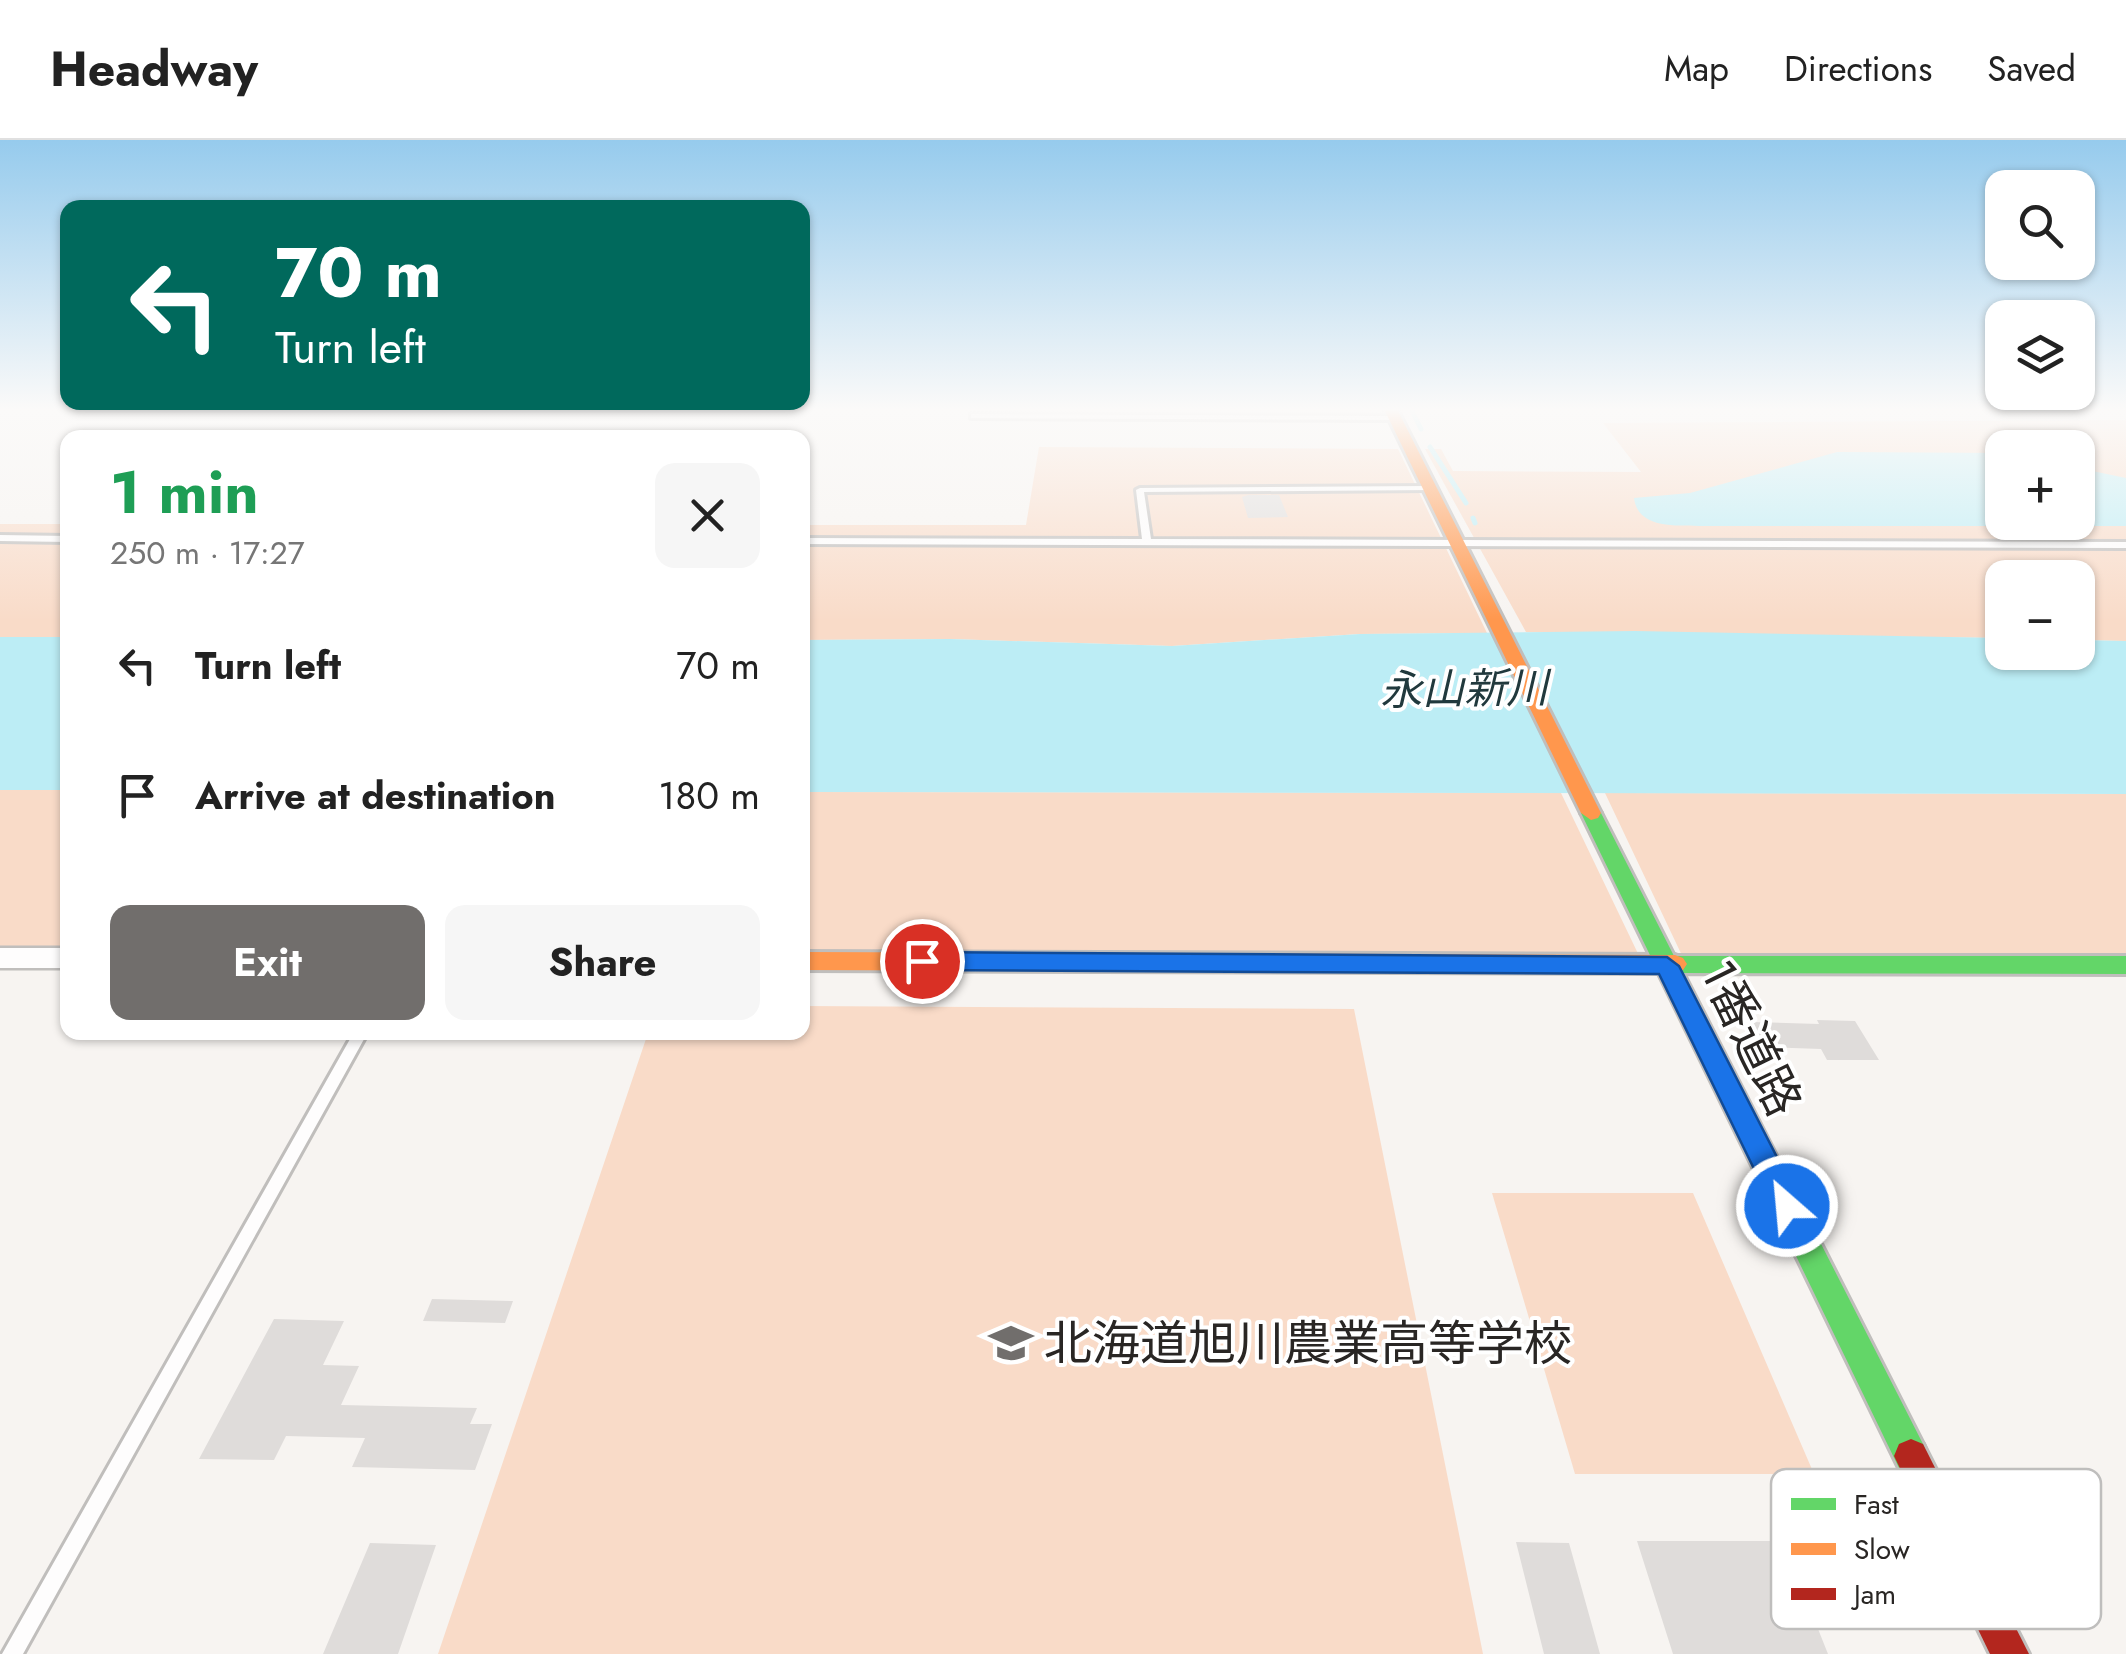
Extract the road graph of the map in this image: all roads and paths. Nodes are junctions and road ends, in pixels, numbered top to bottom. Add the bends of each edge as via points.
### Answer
1 (1425, 480) edge
2 (1429, 488) junction
3 (0, 538) edge
4 (60, 539) edge
5 (810, 541) edge
6 (1147, 542) junction
7 (1457, 543) junction
8 (2126, 545) edge
9 (0, 958) edge
10 (60, 958) edge
11 (810, 961) edge
12 (2126, 965) edge
13 (1667, 966) junction
14 (357, 1040) edge
15 (1918, 1469) edge
16 (1998, 1629) edge
17 (12, 1654) edge
18 (2010, 1654) edge

1 - 2 street
2 - 6 lane via 1140,490
2 - 7 street
3 - 4 lane
5 - 6 lane
6 - 7 lane
7 - 8 lane
7 - 13 street, 1番道路
9 - 10 street
11 - 13 street
12 - 13 street
13 - 15 street, 1番道路
14 - 17 lane
16 - 18 street, 1番道路

